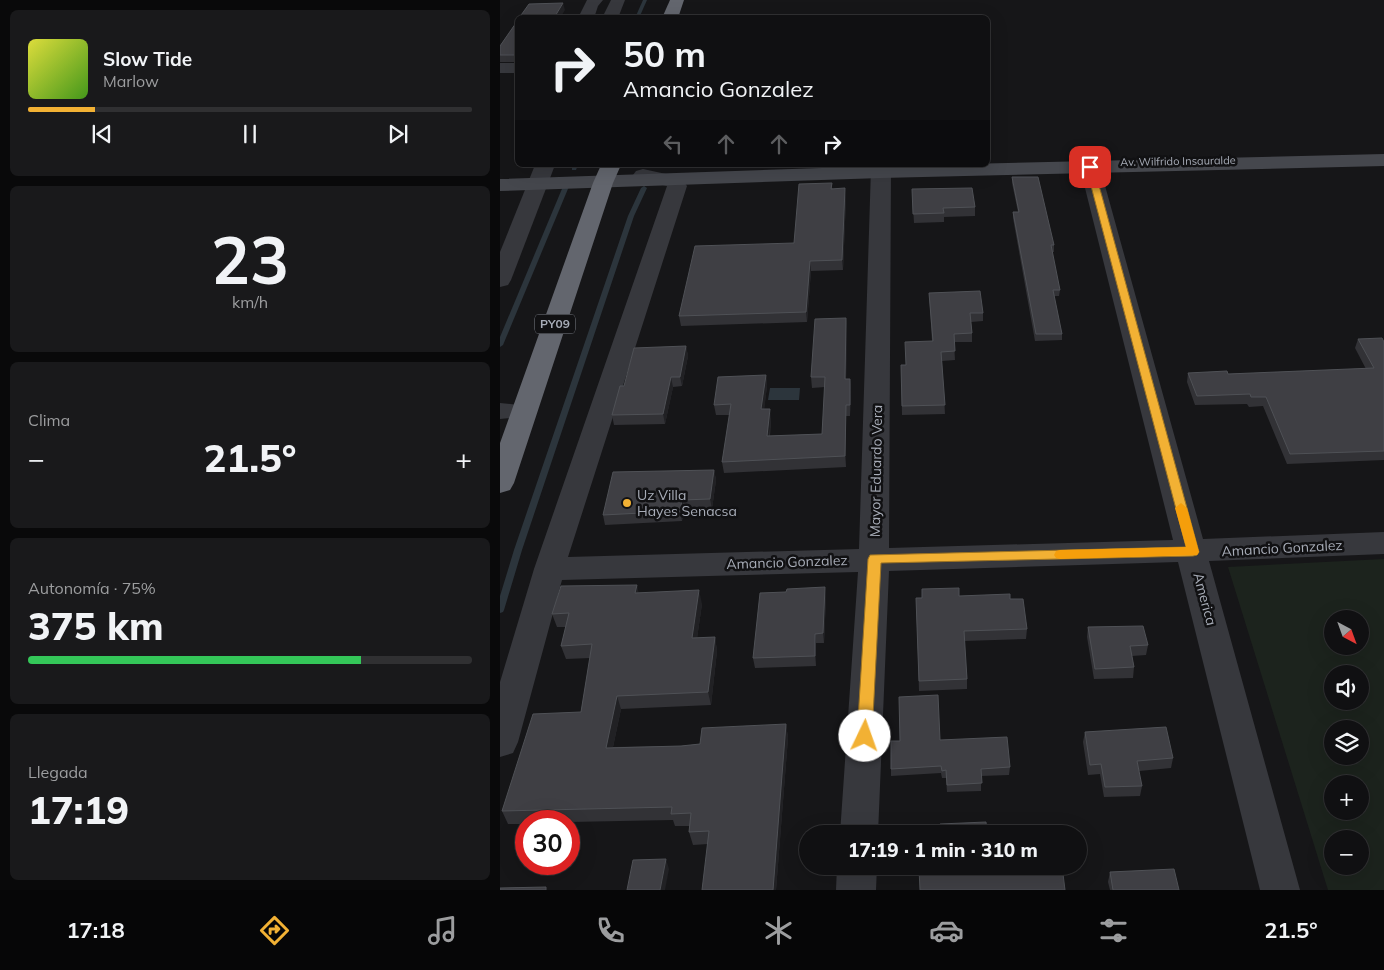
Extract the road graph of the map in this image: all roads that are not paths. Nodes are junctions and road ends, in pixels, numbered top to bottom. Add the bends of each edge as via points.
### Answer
1 (596, 0) edge
2 (618, 0) edge
3 (666, 0) edge
4 (677, 0) edge
5 (587, 15) edge
6 (611, 15) edge
7 (661, 15) edge
8 (671, 15) edge
9 (500, 68) edge
10 (515, 68) edge
11 (1384, 156) edge
12 (1384, 160) edge
13 (1090, 165) junction
14 (881, 170) junction
15 (599, 174) edge
16 (541, 175) edge
17 (643, 175) junction
18 (673, 181) junction
19 (501, 182) edge
20 (500, 280) edge
21 (505, 411) edge
22 (500, 437) edge
23 (500, 483) edge
24 (1384, 543) edge
25 (1193, 552) junction
26 (874, 559) junction
27 (549, 569) junction
28 (500, 742) edge
29 (859, 825) edge
30 (857, 875) edge
31 (856, 890) edge
32 (1280, 890) edge

1 - 5 street
2 - 6 street
3 - 7 highway
4 - 8 highway
9 - 10 street
11 - 13 street, Av. Wilfrido Insauralde
12 - 13 street
13 - 14 street
13 - 25 street, America
14 - 17 street
14 - 18 street
14 - 26 street, Mayor Eduardo Vera
15 - 16 street
15 - 17 street
15 - 18 street
15 - 21 highway, PY09
15 - 23 highway, PY09
16 - 19 street
16 - 20 street
17 - 18 street
18 - 27 street via 677,186
21 - 22 highway, PY09
24 - 25 street, Amancio Gonzalez
25 - 26 street, Amancio Gonzalez
25 - 32 street, America
26 - 27 street, Amancio Gonzalez
26 - 29 street, Mayor Eduardo Vera
27 - 28 street
30 - 31 street

